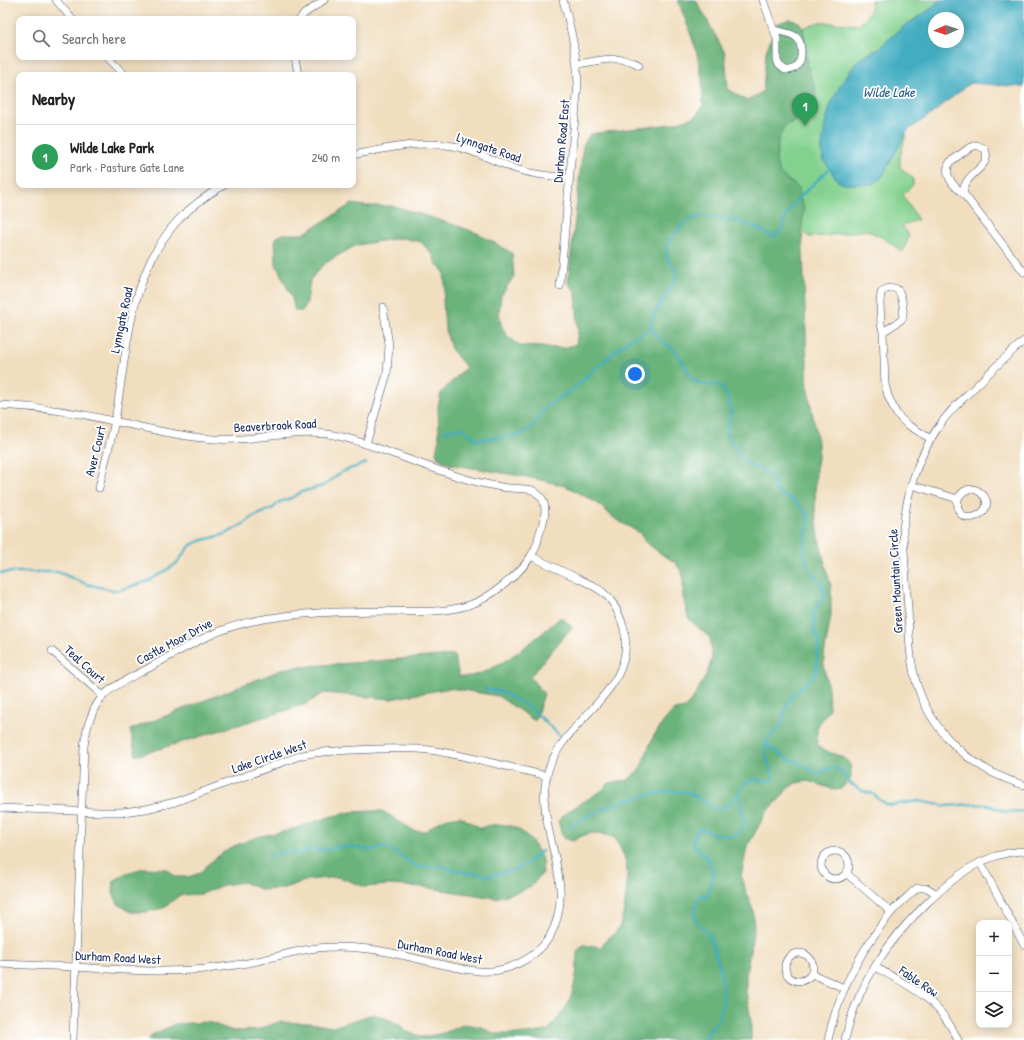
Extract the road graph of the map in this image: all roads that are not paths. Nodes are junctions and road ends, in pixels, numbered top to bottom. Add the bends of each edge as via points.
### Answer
1 (56, 0) edge
2 (324, 0) edge
3 (563, 0) edge
4 (764, 0) edge
5 (69, 16) edge
6 (302, 16) edge
7 (774, 30) junction
8 (110, 60) edge
9 (296, 60) edge
10 (578, 64) junction
11 (639, 65) dead end
12 (122, 72) edge
13 (298, 72) edge
14 (356, 155) edge
15 (570, 178) junction
16 (220, 188) edge
17 (964, 193) junction
18 (1024, 272) edge
19 (560, 286) dead end
20 (383, 308) dead end
21 (883, 332) junction
22 (1024, 341) edge
23 (0, 405) edge
24 (115, 421) junction
25 (931, 439) junction
26 (366, 444) junction
27 (911, 485) junction
28 (99, 488) dead end
29 (958, 499) junction
30 (543, 500) joint
31 (531, 556) junction
32 (52, 651) dead end
33 (103, 696) junction
34 (547, 776) junction
35 (1024, 786) edge
36 (0, 808) edge
37 (81, 811) junction
38 (1024, 851) edge
39 (980, 862) junction
40 (846, 873) junction
41 (936, 894) junction
42 (891, 912) junction
43 (1024, 945) edge
44 (0, 964) edge
45 (75, 967) junction
46 (875, 967) junction
47 (812, 974) junction
48 (844, 988) junction
49 (73, 1040) edge
50 (828, 1040) edge
51 (845, 1040) edge
52 (958, 1040) edge

1 - 5 street
2 - 6 street
3 - 10 street, Durham Road East
4 - 7 street
7 - 7 street via 779,65 785,70 794,69 801,59 800,42 793,35
8 - 12 street
9 - 13 street
10 - 11 street via 616,58 632,60
10 - 15 street, Durham Road East
14 - 15 street, Lynngate Road via 407,146 436,144 465,149 530,173
15 - 19 street, Durham Road East
16 - 24 street, Lynngate Road via 181,217 154,254 144,276 130,322
17 - 17 street via 964,186 970,176 984,164 987,153 981,146 969,148 948,166 948,176 957,189
17 - 18 street
20 - 26 street via 389,345 387,374
21 - 21 street via 881,294 888,288 896,288 902,296 902,319
21 - 25 street via 885,384 888,396 902,420
22 - 25 street, Green Mountain Circle via 953,408
23 - 24 street, Beaverbrook Road via 54,410
24 - 26 street, Beaverbrook Road via 158,432 214,439 243,440 313,433 347,438
24 - 28 street, Aver Court
25 - 27 street, Green Mountain Circle
26 - 30 street, Beaverbrook Road via 460,477 508,488 531,490 539,494
27 - 29 street
27 - 35 street, Green Mountain Circle via 905,515 904,547 911,661 919,693 944,736 957,749 994,775
29 - 29 street via 958,510 966,517 978,516 985,509 985,498 979,491 968,489 960,494
30 - 31 street, Castle Moor Drive via 545,513
31 - 33 street, Castle Moor Drive via 499,588 484,599 468,605 427,611 359,611 294,615 224,628 118,685
31 - 34 street, Durham Road West via 588,584 608,597 622,620 626,646 620,672 613,685 568,734
32 - 33 street, Teal Court
33 - 37 street, Castle Moor Drive via 85,735
34 - 37 street, Lake Circle West via 428,750 408,748 323,751 302,756 175,802 122,812
34 - 45 street, Durham Road West via 546,812 560,886 558,914 554,928 540,949 519,964 498,971 476,972 369,949 331,947 187,971
36 - 37 street, Lake Circle West
37 - 45 street, Castle Moor Drive
38 - 39 street via 993,856
39 - 41 street via 963,871
39 - 43 street
40 - 40 street via 849,867 846,855 840,851 829,851 822,857 820,863 823,874 834,879
40 - 42 street
41 - 42 street via 927,888 917,888
41 - 46 street via 905,924
42 - 48 street via 859,959
44 - 45 street, Durham Road West
45 - 49 street, Castle Moor Drive
46 - 51 street via 852,1014
46 - 52 street, Fable Row via 923,994 946,1019
47 - 47 street via 813,966 807,955 796,953 787,958 784,969 790,978 801,981
47 - 48 street
48 - 50 street via 836,1007

